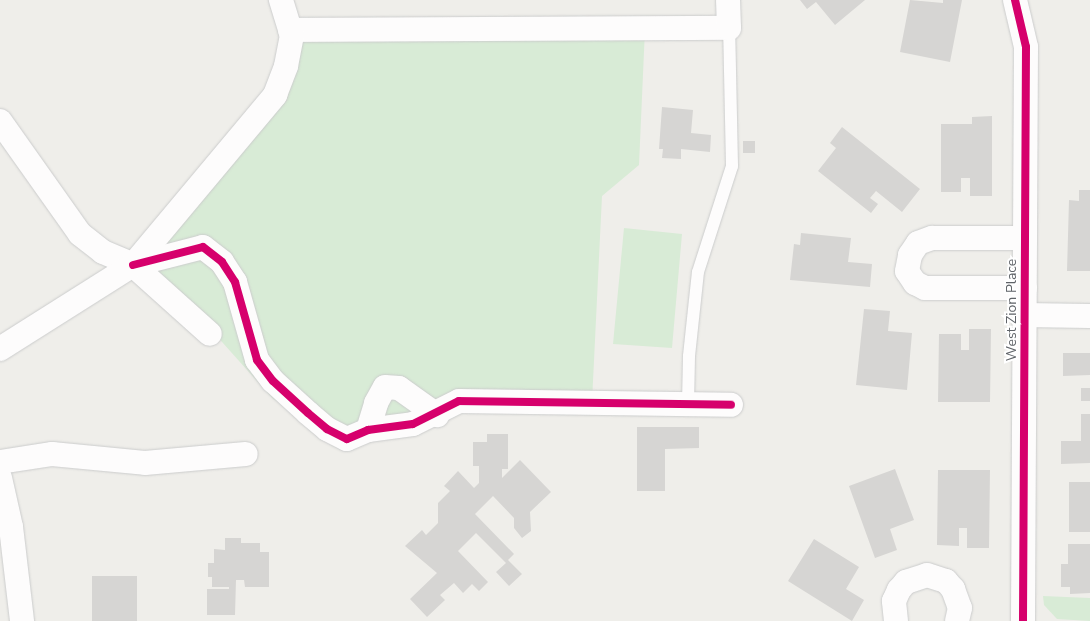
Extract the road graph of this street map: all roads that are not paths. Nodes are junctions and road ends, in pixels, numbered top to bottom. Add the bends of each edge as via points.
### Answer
1 (281, 0) edge
2 (728, 0) edge
3 (1014, 0) edge
4 (728, 28) junction
5 (290, 30) junction
6 (0, 121) edge
7 (1025, 238) junction
8 (133, 265) junction
9 (1025, 288) junction
10 (1024, 315) junction
11 (1090, 316) edge
12 (210, 334) dead end
13 (0, 349) edge
14 (688, 404) junction
15 (731, 405) dead end
16 (436, 415) junction
17 (368, 430) junction
18 (246, 454) dead end
19 (0, 462) edge
20 (0, 478) edge
21 (962, 620) edge
22 (22, 621) edge
23 (896, 621) edge
24 (1023, 621) edge

1 - 5 street
2 - 4 street
3 - 7 street, West Zion Place via 1026,47
4 - 5 street
4 - 14 lane via 732,166 698,272 689,356
5 - 8 street via 288,56 275,95
6 - 8 street via 80,234 103,252
7 - 9 street, West Zion Place
7 - 9 street, West Zion Place via 932,238 918,243 910,255 906,271 915,283 925,288
8 - 12 street
8 - 13 street
8 - 17 street via 203,247 222,262 235,282 257,360 273,381 327,429 347,439
9 - 10 street, West Zion Place
10 - 11 street
10 - 24 street, West Zion Place
14 - 15 street
14 - 16 street via 459,401
16 - 17 street via 413,424
16 - 17 street via 399,388 385,388 376,403
18 - 19 street via 145,463 52,454
20 - 22 street via 11,527
21 - 23 street via 953,589 946,582 927,575 912,579 898,590 894,601

